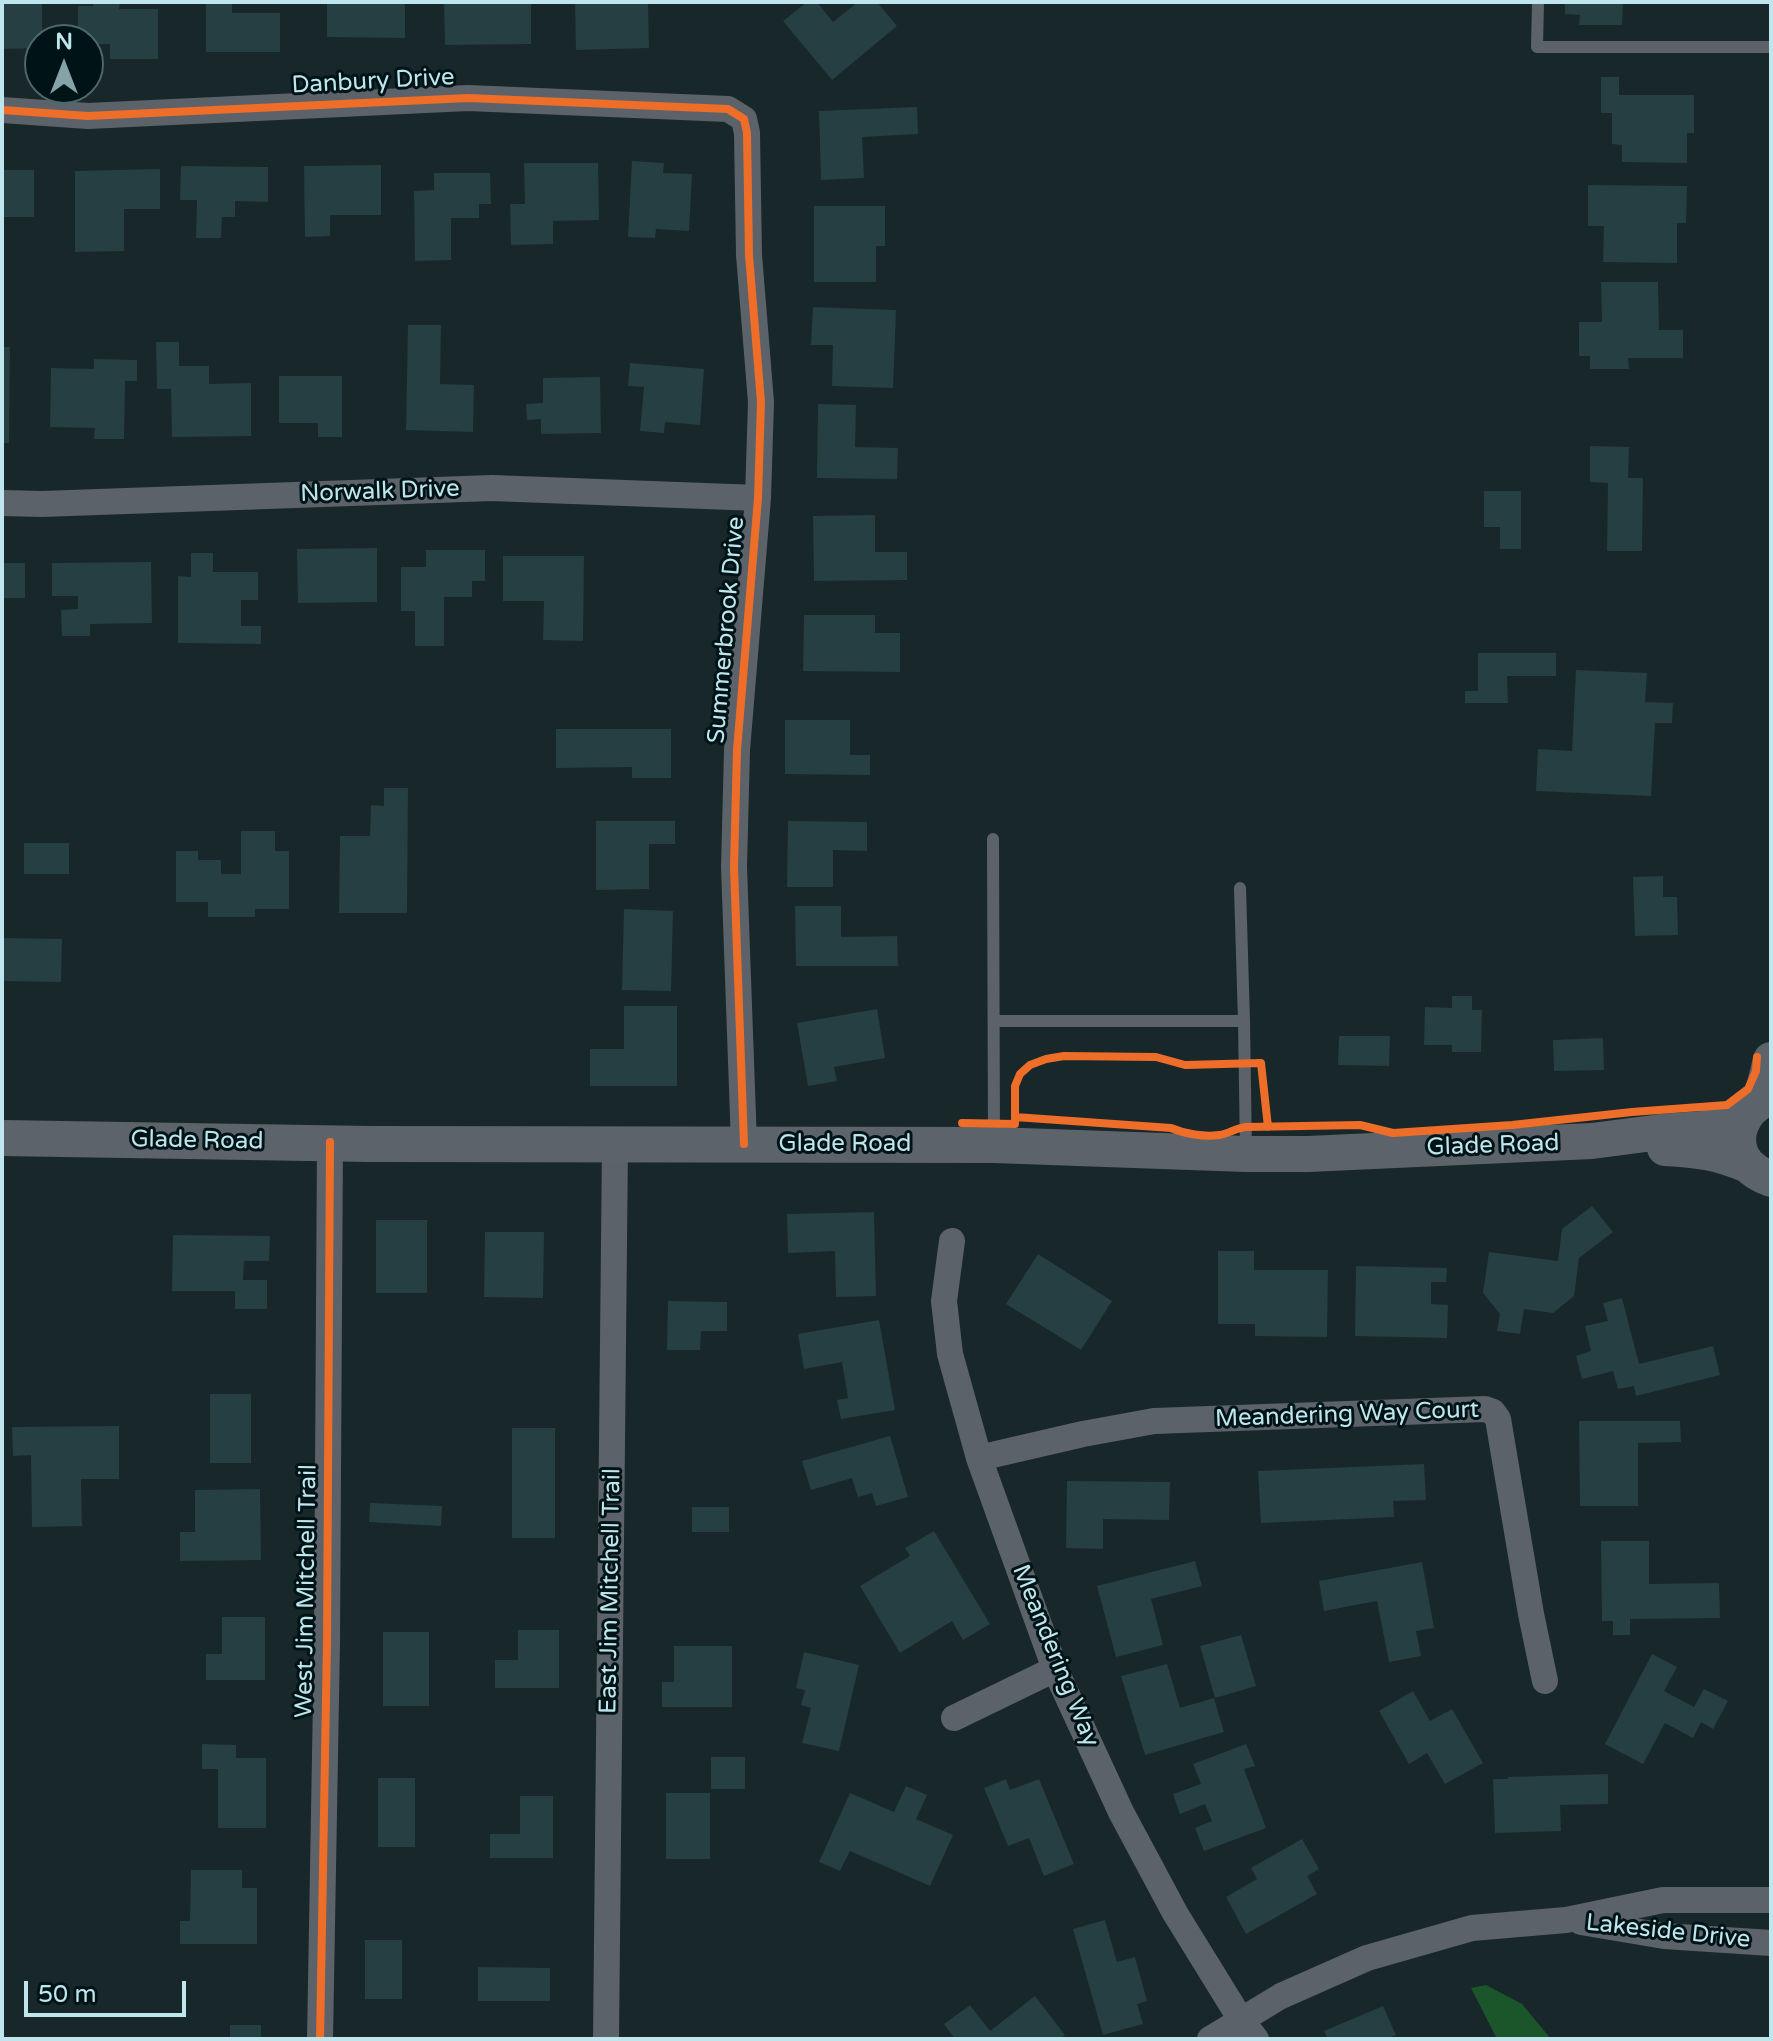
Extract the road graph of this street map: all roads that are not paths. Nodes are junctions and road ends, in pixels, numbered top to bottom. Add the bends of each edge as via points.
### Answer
1 (1538, 2) edge
2 (1771, 47) edge
3 (2, 110) edge
4 (744, 119) joint
5 (758, 498) junction
6 (2, 503) edge
7 (993, 839) dead end
8 (1240, 888) dead end
9 (994, 1021) junction
10 (1244, 1021) junction
11 (1771, 1060) edge
12 (1760, 1103) edge
13 (2, 1138) edge
14 (1592, 1141) junction
15 (330, 1142) junction
16 (615, 1143) junction
17 (744, 1144) junction
18 (994, 1145) junction
19 (1246, 1154) junction
20 (1762, 1181) edge
21 (952, 1241) dead end
22 (979, 1458) junction
23 (1055, 1669) junction
24 (1545, 1681) dead end
25 (954, 1718) dead end
26 (1771, 1900) edge
27 (1566, 1920) junction
28 (1771, 1943) edge
29 (1248, 2030) edge
30 (320, 2039) edge
31 (606, 2039) edge
32 (1210, 2039) edge

1 - 2 lane via 1537,47
3 - 4 street, Danbury Drive via 88,116 468,98 728,109
4 - 5 street, Summerbrook Drive via 761,402
5 - 6 street, Norwalk Drive via 492,488
5 - 17 street, Summerbrook Drive via 737,750 734,867
7 - 9 lane
8 - 10 lane
9 - 10 lane
9 - 18 lane
10 - 19 lane
11 - 12 main road
12 - 14 main road, Glade Road via 1703,1129
12 - 20 main road via 1741,1123 1738,1138 1740,1152
13 - 15 main road, Glade Road
14 - 19 main road, Glade Road
14 - 20 main road, Glade Road via 1703,1150 1724,1155
15 - 16 main road, Glade Road
15 - 30 street, West Jim Mitchell Trail
16 - 17 main road, Glade Road
16 - 31 street, East Jim Mitchell Trail
17 - 18 main road, Glade Road
18 - 19 main road, Glade Road
21 - 22 street, Meandering Way via 944,1301 950,1354
22 - 23 street, Meandering Way
22 - 24 street, Meandering Way Court via 1154,1421 1493,1412
23 - 25 street
23 - 29 street, Meandering Way via 1121,1812 1175,1913
26 - 27 street, Lakeside Drive via 1663,1900
27 - 28 street, Lakeside Drive via 1664,1936
27 - 29 street, Lakeside Drive via 1472,1928 1367,1958 1281,1996
29 - 32 street, Lakeside Drive

